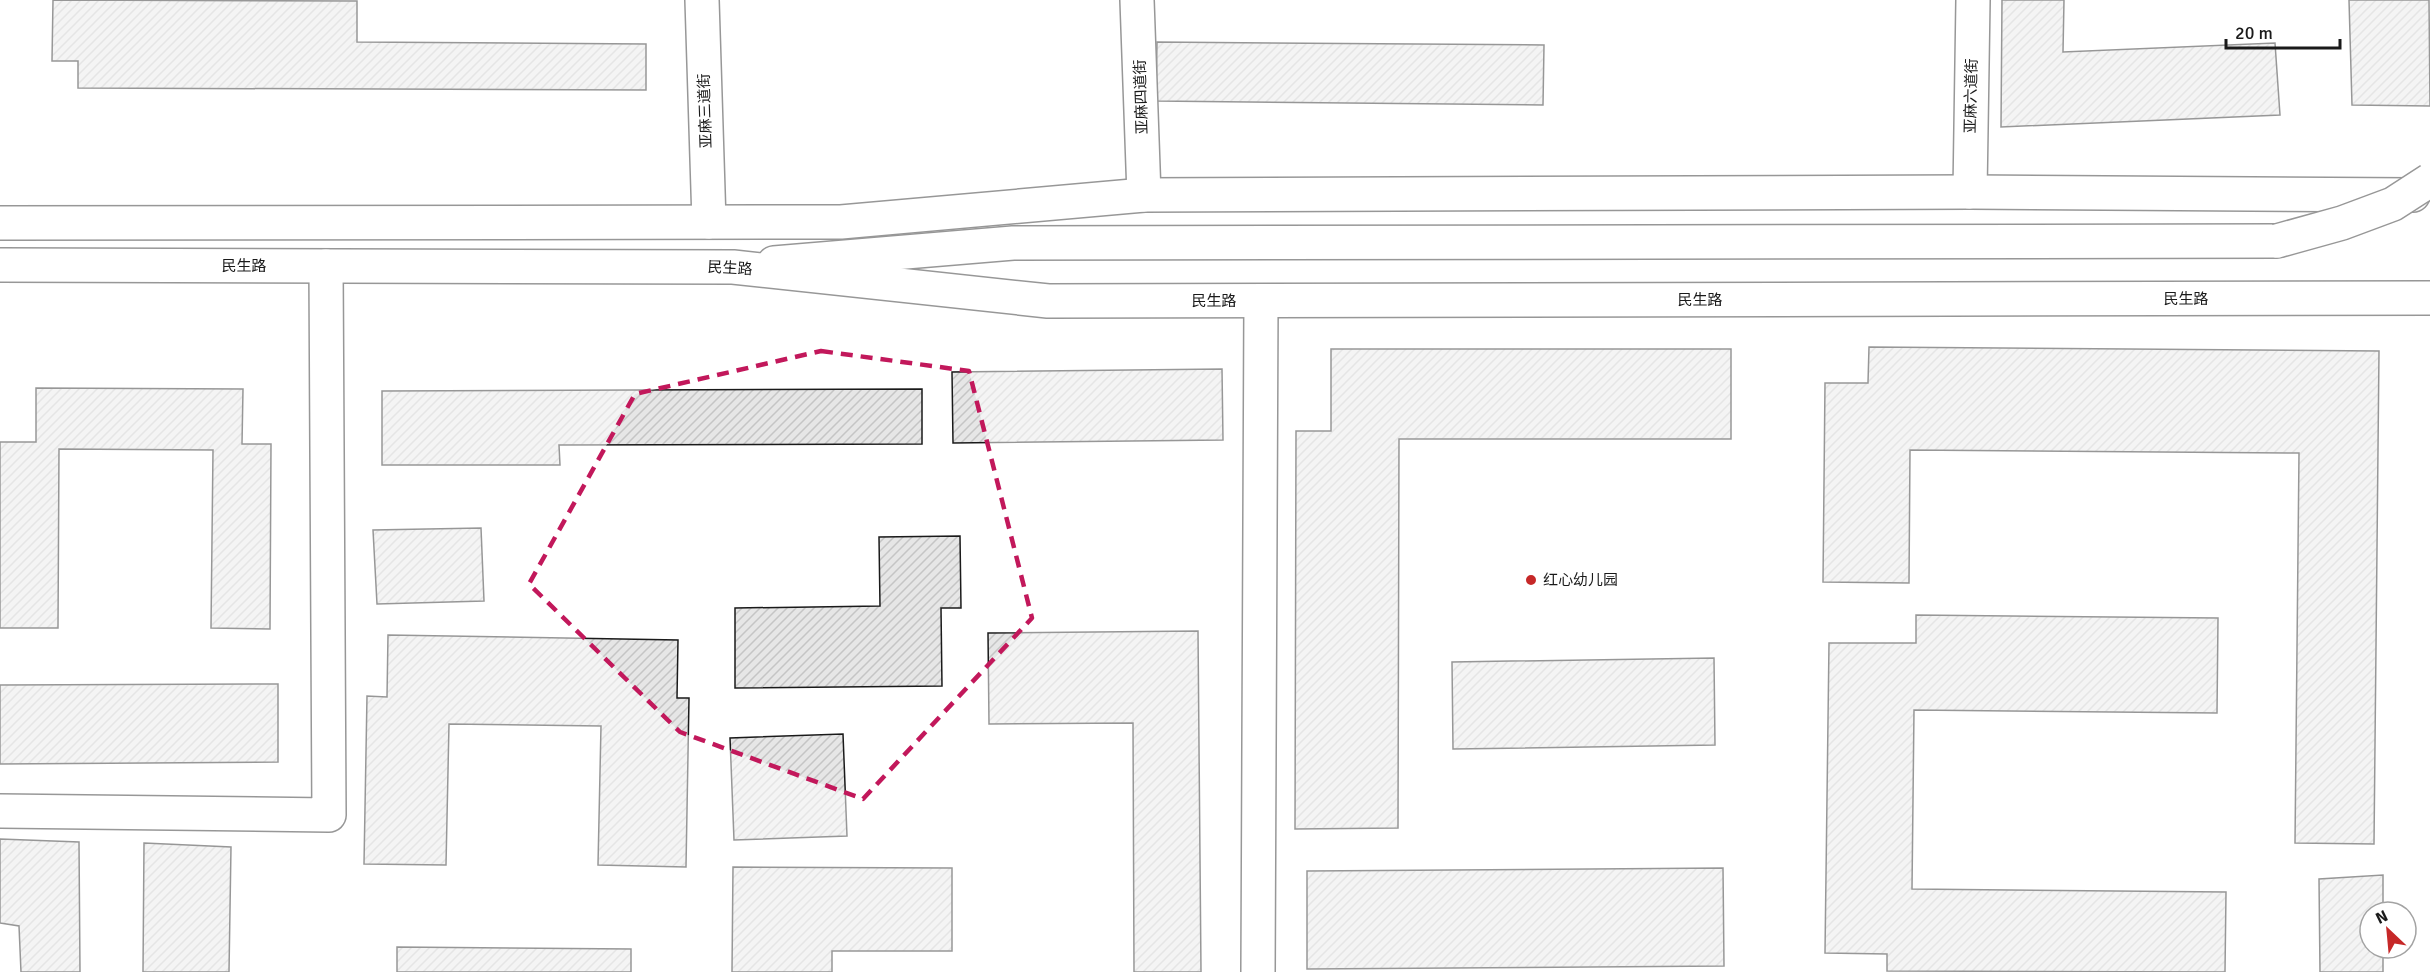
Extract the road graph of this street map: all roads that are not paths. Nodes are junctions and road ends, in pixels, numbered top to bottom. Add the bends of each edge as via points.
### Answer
1 (702, 0) edge
2 (1137, 0) edge
3 (1973, 0) edge
4 (2430, 180) edge
5 (1970, 192) junction
6 (1144, 195) junction
7 (2430, 195) edge
8 (709, 222) junction
9 (0, 223) edge
10 (0, 265) edge
11 (326, 266) junction
12 (733, 267) junction
13 (2430, 298) edge
14 (1261, 301) junction
15 (0, 811) edge
16 (1258, 972) edge

1 - 8 main road, 亚麻三道街
2 - 6 main road, 亚麻四道街
3 - 5 main road, 亚麻六道街
4 - 12 main road, bridge via 2393,204 2277,241 1013,243
5 - 6 main road
5 - 7 main road
6 - 8 main road via 841,222
8 - 9 main road
10 - 11 main road, 民生路
11 - 12 main road, 民生路
11 - 15 main road via 329,815
12 - 14 main road, 民生路 via 1048,301
13 - 14 main road, 民生路
14 - 16 main road

